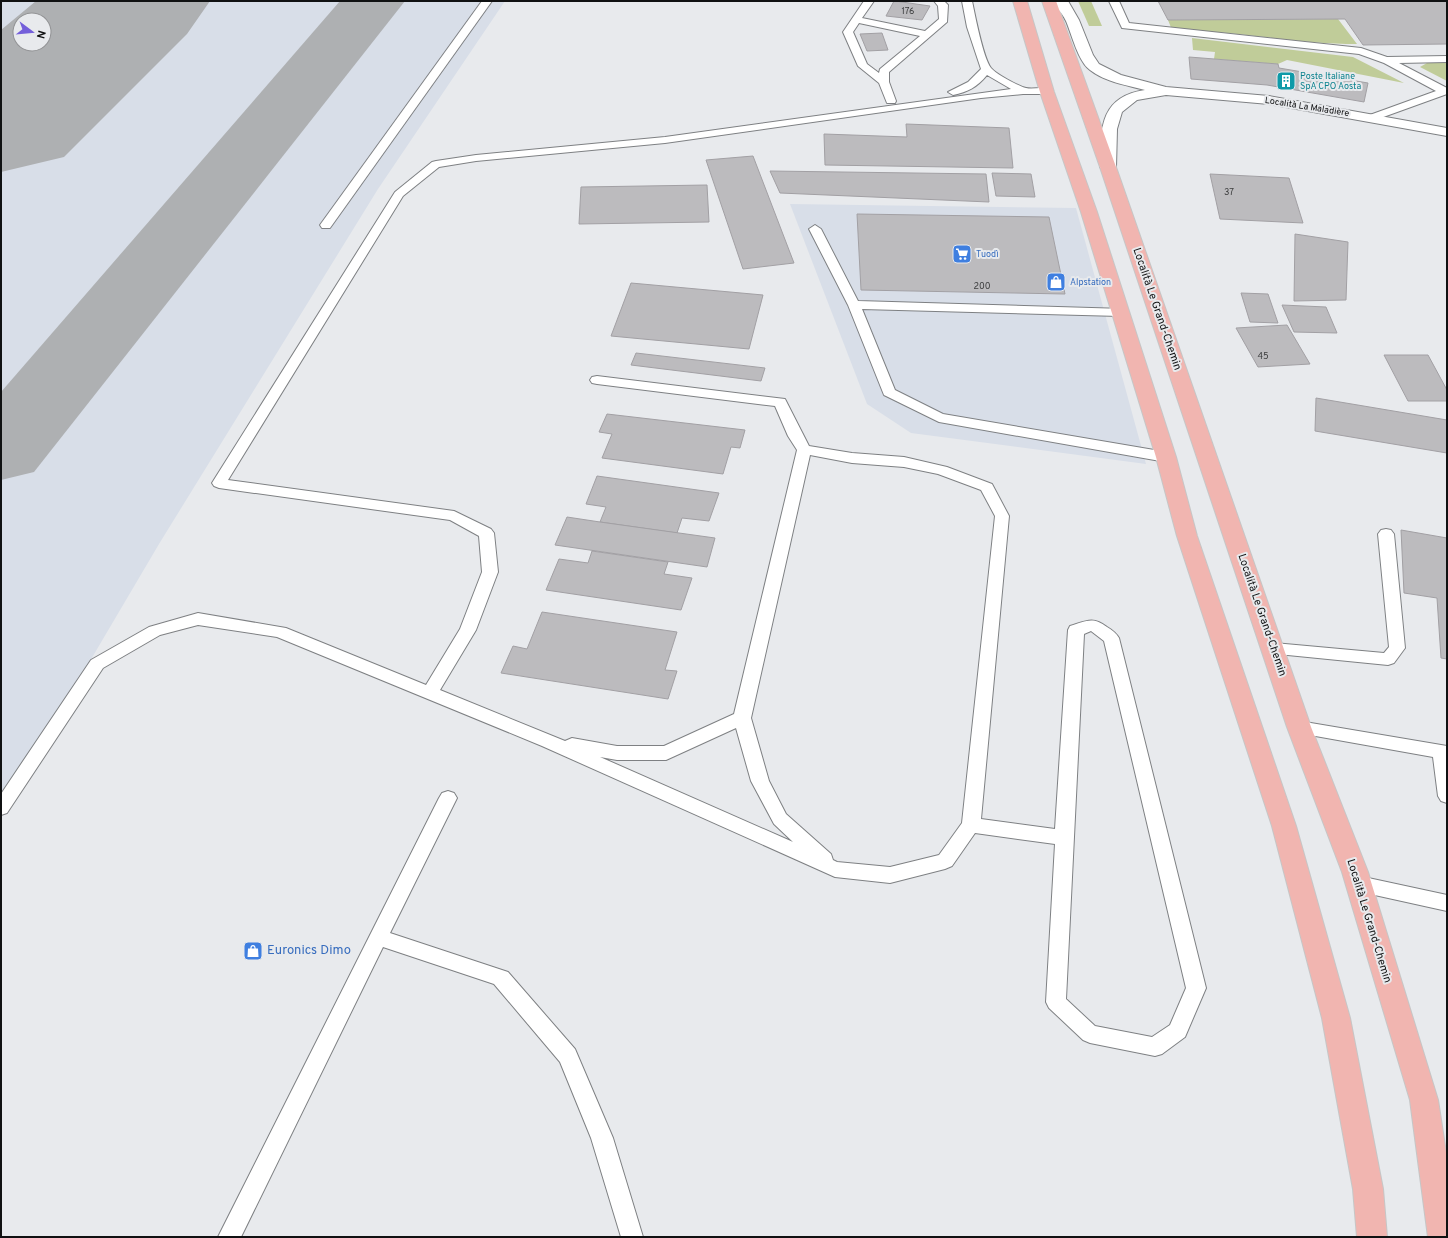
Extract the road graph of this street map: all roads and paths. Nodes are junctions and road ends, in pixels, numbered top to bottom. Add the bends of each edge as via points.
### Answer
1 (488, 1) edge
2 (869, 1) edge
3 (939, 1) edge
4 (967, 1) edge
5 (1020, 1) edge
6 (1049, 1) edge
7 (1058, 1) edge
8 (1114, 1) edge
9 (856, 20) junction
10 (927, 34) junction
11 (1369, 44) dead end
12 (1447, 59) edge
13 (1388, 61) junction
14 (986, 70) junction
15 (884, 82) junction
16 (1446, 90) edge
17 (1023, 91) junction
18 (1166, 91) junction
19 (1047, 92) junction
20 (891, 101) junction
21 (863, 112) junction
22 (1371, 118) junction
23 (1447, 132) edge
24 (1108, 167) junction
25 (326, 225) dead end
26 (815, 229) dead end
27 (854, 305) junction
28 (1120, 312) junction
29 (597, 380) dead end
30 (804, 450) junction
31 (1166, 457) junction
32 (1386, 534) dead end
33 (1274, 649) junction
34 (430, 693) junction
35 (742, 718) junction
36 (1299, 727) junction
37 (548, 741) junction
38 (1444, 752) edge
39 (1447, 796) edge
40 (448, 798) dead end
41 (1, 808) edge
42 (971, 825) junction
43 (1064, 838) junction
44 (835, 868) junction
45 (1359, 884) junction
46 (1447, 903) edge
47 (380, 938) junction
48 (229, 1237) edge
49 (632, 1237) edge
50 (1372, 1237) edge
51 (1443, 1237) edge

1 - 25 lane
2 - 9 lane
3 - 10 lane via 943,6 944,20
4 - 14 lane via 972,27
5 - 19 main road
6 - 24 main road, Località Le Grand-Chemin
7 - 18 street via 1063,4 1072,20 1086,55 1094,67 1116,78
8 - 13 lane via 1125,26 1361,51
9 - 10 lane
9 - 15 lane via 848,32 851,41 863,66
10 - 15 lane via 884,71
11 - 13 lane
12 - 13 lane
13 - 16 lane
14 - 17 lane
14 - 20 lane via 976,83 959,92
15 - 20 lane
16 - 22 lane
17 - 19 lane
17 - 21 lane
18 - 22 street, Località La Maladière via 1269,100
18 - 24 street via 1128,99 1117,107 1111,118
19 - 28 main road via 1089,212
20 - 21 lane
21 - 34 lane via 665,140 436,164 399,194 219,483 454,516 486,533 490,572 468,630
22 - 23 street, Località La Maladière
24 - 33 main road, Località Le Grand-Chemin
26 - 27 lane
27 - 28 lane
27 - 31 lane via 889,392 939,418
28 - 31 main road
29 - 30 lane via 780,402
30 - 35 lane
30 - 42 lane via 852,458 904,462 942,470 987,487 1002,516
31 - 50 main road via 1187,536 1284,826 1336,1018 1368,1189
32 - 33 lane via 1397,648 1388,660
33 - 36 main road, Località Le Grand-Chemin
34 - 37 lane
34 - 41 lane via 280,632 198,619 155,631 97,664
35 - 37 lane via 666,753 617,753
35 - 44 lane via 760,781 780,819
36 - 38 lane
36 - 45 main road, Località Le Grand-Chemin
37 - 44 lane
38 - 39 lane
40 - 47 lane
42 - 43 lane
42 - 44 lane via 945,861 890,876
43 - 43 lane via 1056,1002 1090,1034 1155,1047 1178,1031 1196,988 1111,638 1094,625 1076,630
45 - 46 lane
45 - 51 main road, Località Le Grand-Chemin via 1424,1100
47 - 48 lane
47 - 49 lane via 501,978 568,1056 602,1138

